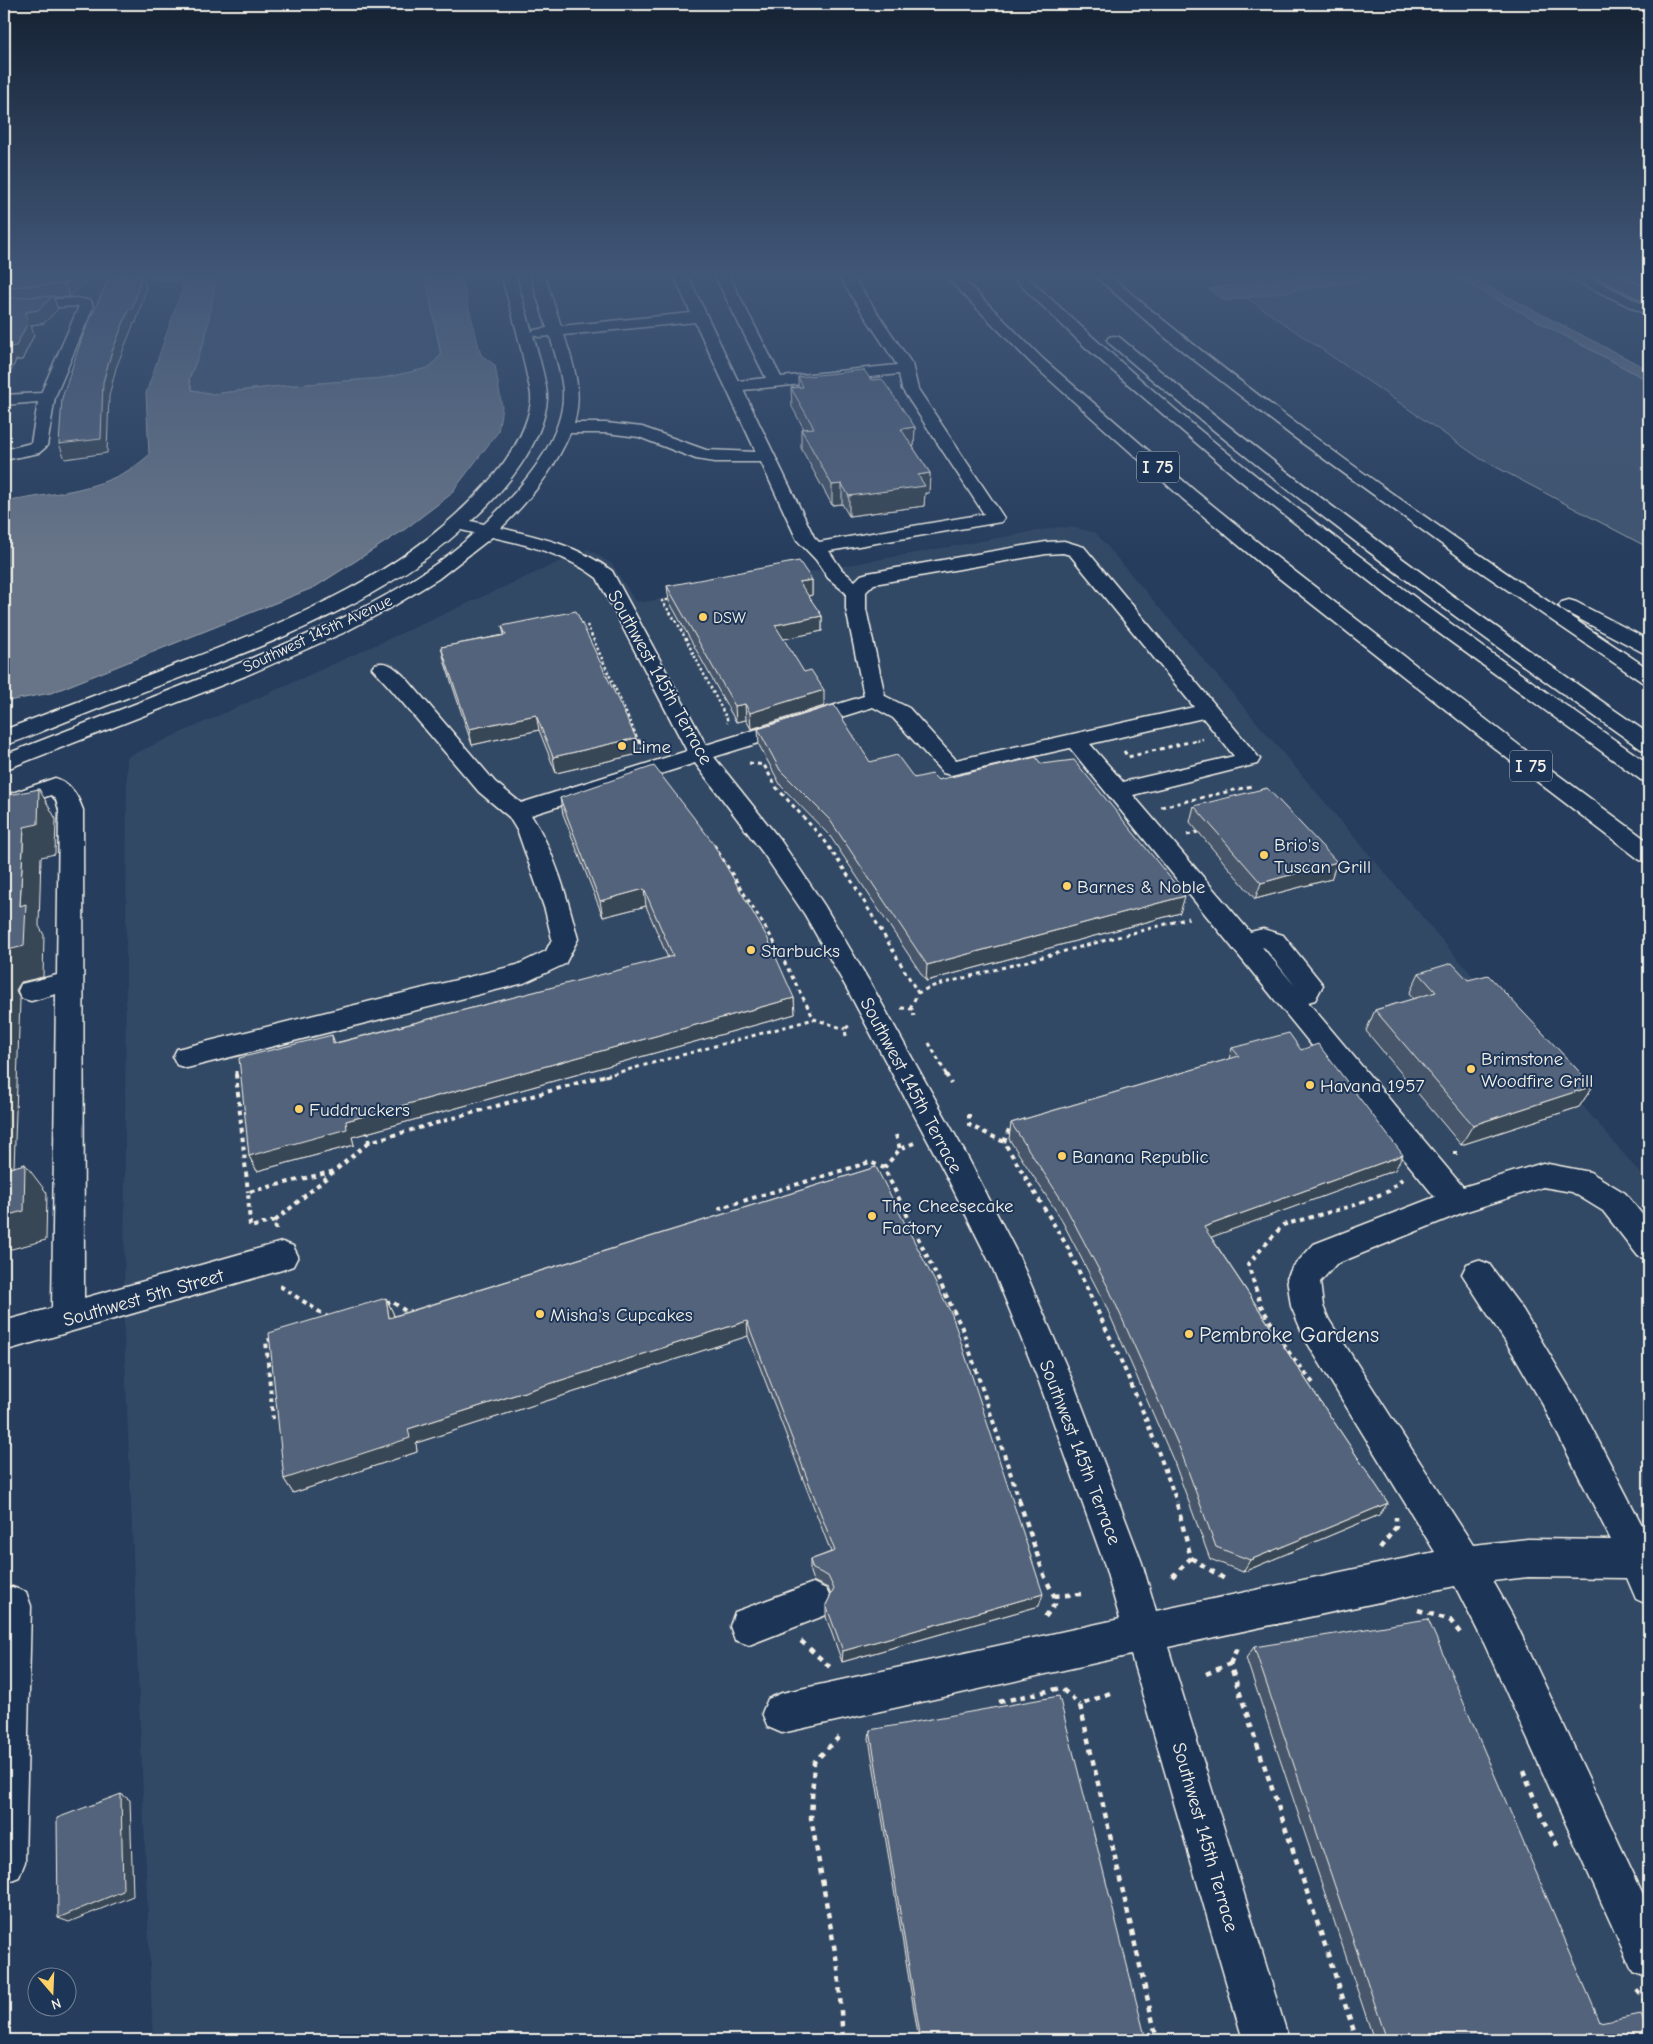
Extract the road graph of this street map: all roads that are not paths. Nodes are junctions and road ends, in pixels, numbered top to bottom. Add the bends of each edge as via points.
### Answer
1 (59, 369) edge
2 (533, 369) edge
3 (565, 369) edge
4 (725, 369) edge
5 (770, 369) edge
6 (901, 369) edge
7 (905, 369) edge
8 (1047, 369) edge
9 (1119, 369) edge
10 (1149, 369) edge
11 (1215, 369) edge
12 (776, 382) junction
13 (733, 386) junction
14 (47, 397) junction
15 (4, 400) edge
16 (564, 428) junction
17 (4, 455) edge
18 (767, 457) junction
19 (460, 524) junction
20 (490, 531) junction
21 (814, 548) junction
22 (1487, 568) junction
23 (856, 591) junction
24 (1649, 648) edge
25 (382, 668) dead end
26 (1649, 678) edge
27 (875, 699) junction
28 (1210, 710) junction
29 (4, 738) edge
30 (1076, 741) junction
31 (1649, 744) edge
32 (32, 752) junction
33 (700, 755) junction
34 (4, 763) edge
35 (1649, 775) edge
36 (54, 785) junction
37 (1118, 791) junction
38 (4, 804) edge
39 (517, 812) junction
40 (1648, 854) edge
41 (71, 982) junction
42 (31, 991) dead end
43 (187, 1057) dead end
44 (1456, 1202) junction
45 (1649, 1246) edge
46 (280, 1259) road end
47 (1478, 1274) dead end
48 (68, 1318) junction
49 (4, 1336) edge
50 (1464, 1565) junction
51 (1646, 1568) edge
52 (813, 1602) dead end
53 (4, 1609) edge
54 (762, 1621) road end
55 (1143, 1633) junction
56 (782, 1713) dead end
57 (5, 1754) edge
58 (4, 1862) edge
59 (1640, 1970) edge
60 (1266, 2040) edge

1 - 14 main road
2 - 19 main road, Southwest 145th Avenue via 539,399 533,425 519,455
3 - 16 main road, Southwest 145th Avenue via 571,394
4 - 13 main road
5 - 12 main road
6 - 12 main road
7 - 21 main road via 910,389 995,518
8 - 40 main road, I 75 via 1268,560
9 - 35 main road via 1311,528
10 - 31 main road via 1339,522 1507,646
11 - 22 main road via 1319,449
12 - 13 main road
13 - 18 main road
14 - 15 main road
14 - 17 main road via 39,446
16 - 18 main road via 642,432 715,457
16 - 20 main road, Southwest 145th Avenue via 555,450 529,490
18 - 21 main road via 806,540
19 - 20 main road, Southwest 145th Terrace
19 - 29 main road, Southwest 145th Avenue via 414,558 350,597 251,642
20 - 32 main road, Southwest 145th Avenue via 441,568 372,611 274,657
20 - 33 main road, Southwest 145th Terrace via 577,556 605,575
21 - 23 main road via 835,574
22 - 24 main road via 1582,612
22 - 26 main road
23 - 27 main road via 856,609
23 - 28 main road via 868,580 1046,548 1064,547 1076,551
25 - 39 main road via 487,787
27 - 30 main road via 901,713 951,768
27 - 33 main road
28 - 30 main road
28 - 37 main road via 1249,759
30 - 37 main road
32 - 34 main road, Southwest 145th Avenue
32 - 36 main road
33 - 39 main road
33 - 55 main road, Southwest 145th Terrace via 772,847 815,911 859,986 1008,1267 1063,1400 1123,1564
36 - 38 main road
36 - 41 main road via 67,798 71,810
37 - 44 main road
39 - 43 main road via 530,832 558,910 565,939 556,957 524,973
41 - 42 main road
41 - 48 main road
44 - 45 main road via 1543,1175 1579,1182 1614,1202
44 - 50 main road via 1326,1254 1303,1278 1307,1306 1317,1329
46 - 48 main road, Southwest 5th Street
47 - 51 main road via 1508,1314 1566,1411
48 - 49 main road, Southwest 5th Street
50 - 51 main road via 1528,1558
50 - 55 main road
50 - 59 main road via 1498,1629
52 - 54 main road
53 - 57 main road via 12,1606
55 - 56 main road
55 - 60 main road, Southwest 145th Terrace
57 - 58 main road

